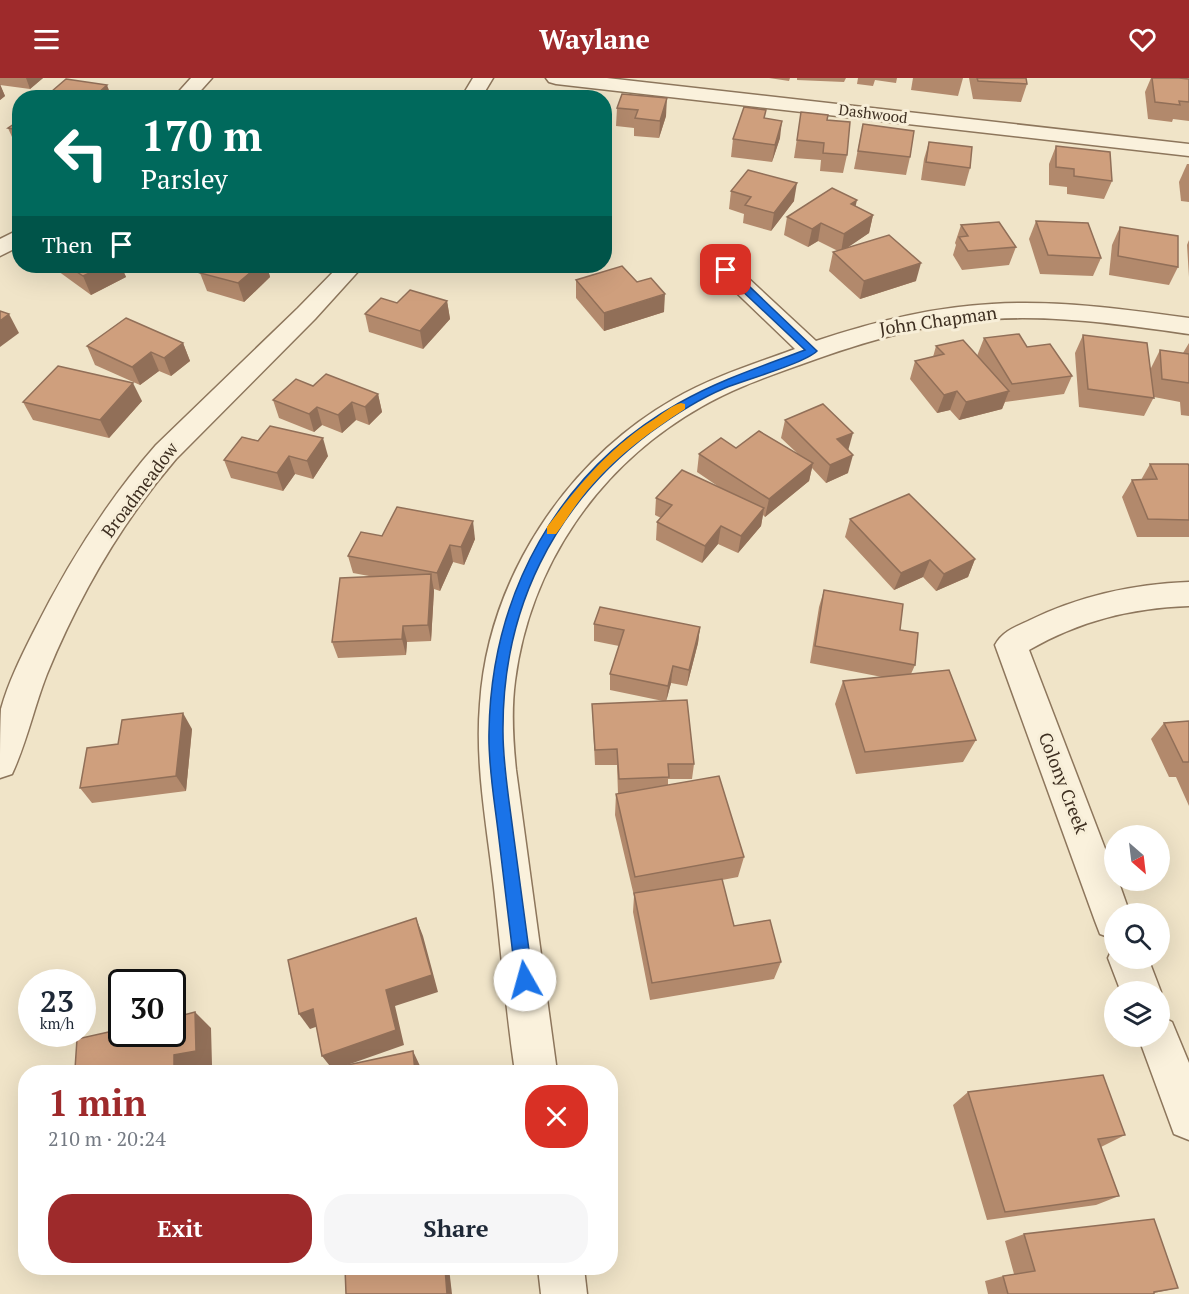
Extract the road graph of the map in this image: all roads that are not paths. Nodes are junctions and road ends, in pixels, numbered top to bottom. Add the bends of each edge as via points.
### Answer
1 (202, 78) edge
2 (556, 78) edge
3 (191, 90) edge
4 (1189, 150) edge
5 (726, 270) dead end
6 (345, 273) edge
7 (1189, 326) edge
8 (812, 351) junction
9 (1189, 594) edge
10 (0, 763) edge
11 (1107, 903) edge
12 (1162, 1047) edge
13 (535, 1065) edge
14 (1189, 1119) edge
15 (562, 1275) edge
16 (564, 1294) edge

1 - 3 street
2 - 4 street, Dashwood
5 - 8 street
6 - 10 street, Broadmeadow via 164,454 115,518 70,591 31,674
7 - 8 street, John Chapman via 1085,312 993,311 906,322
8 - 13 street, John Chapman via 683,405 616,454 561,515 520,592 498,682 496,733
9 - 11 street, Colony Creek via 1158,594 1095,605 1040,627 1011,645
12 - 14 street
15 - 16 street

